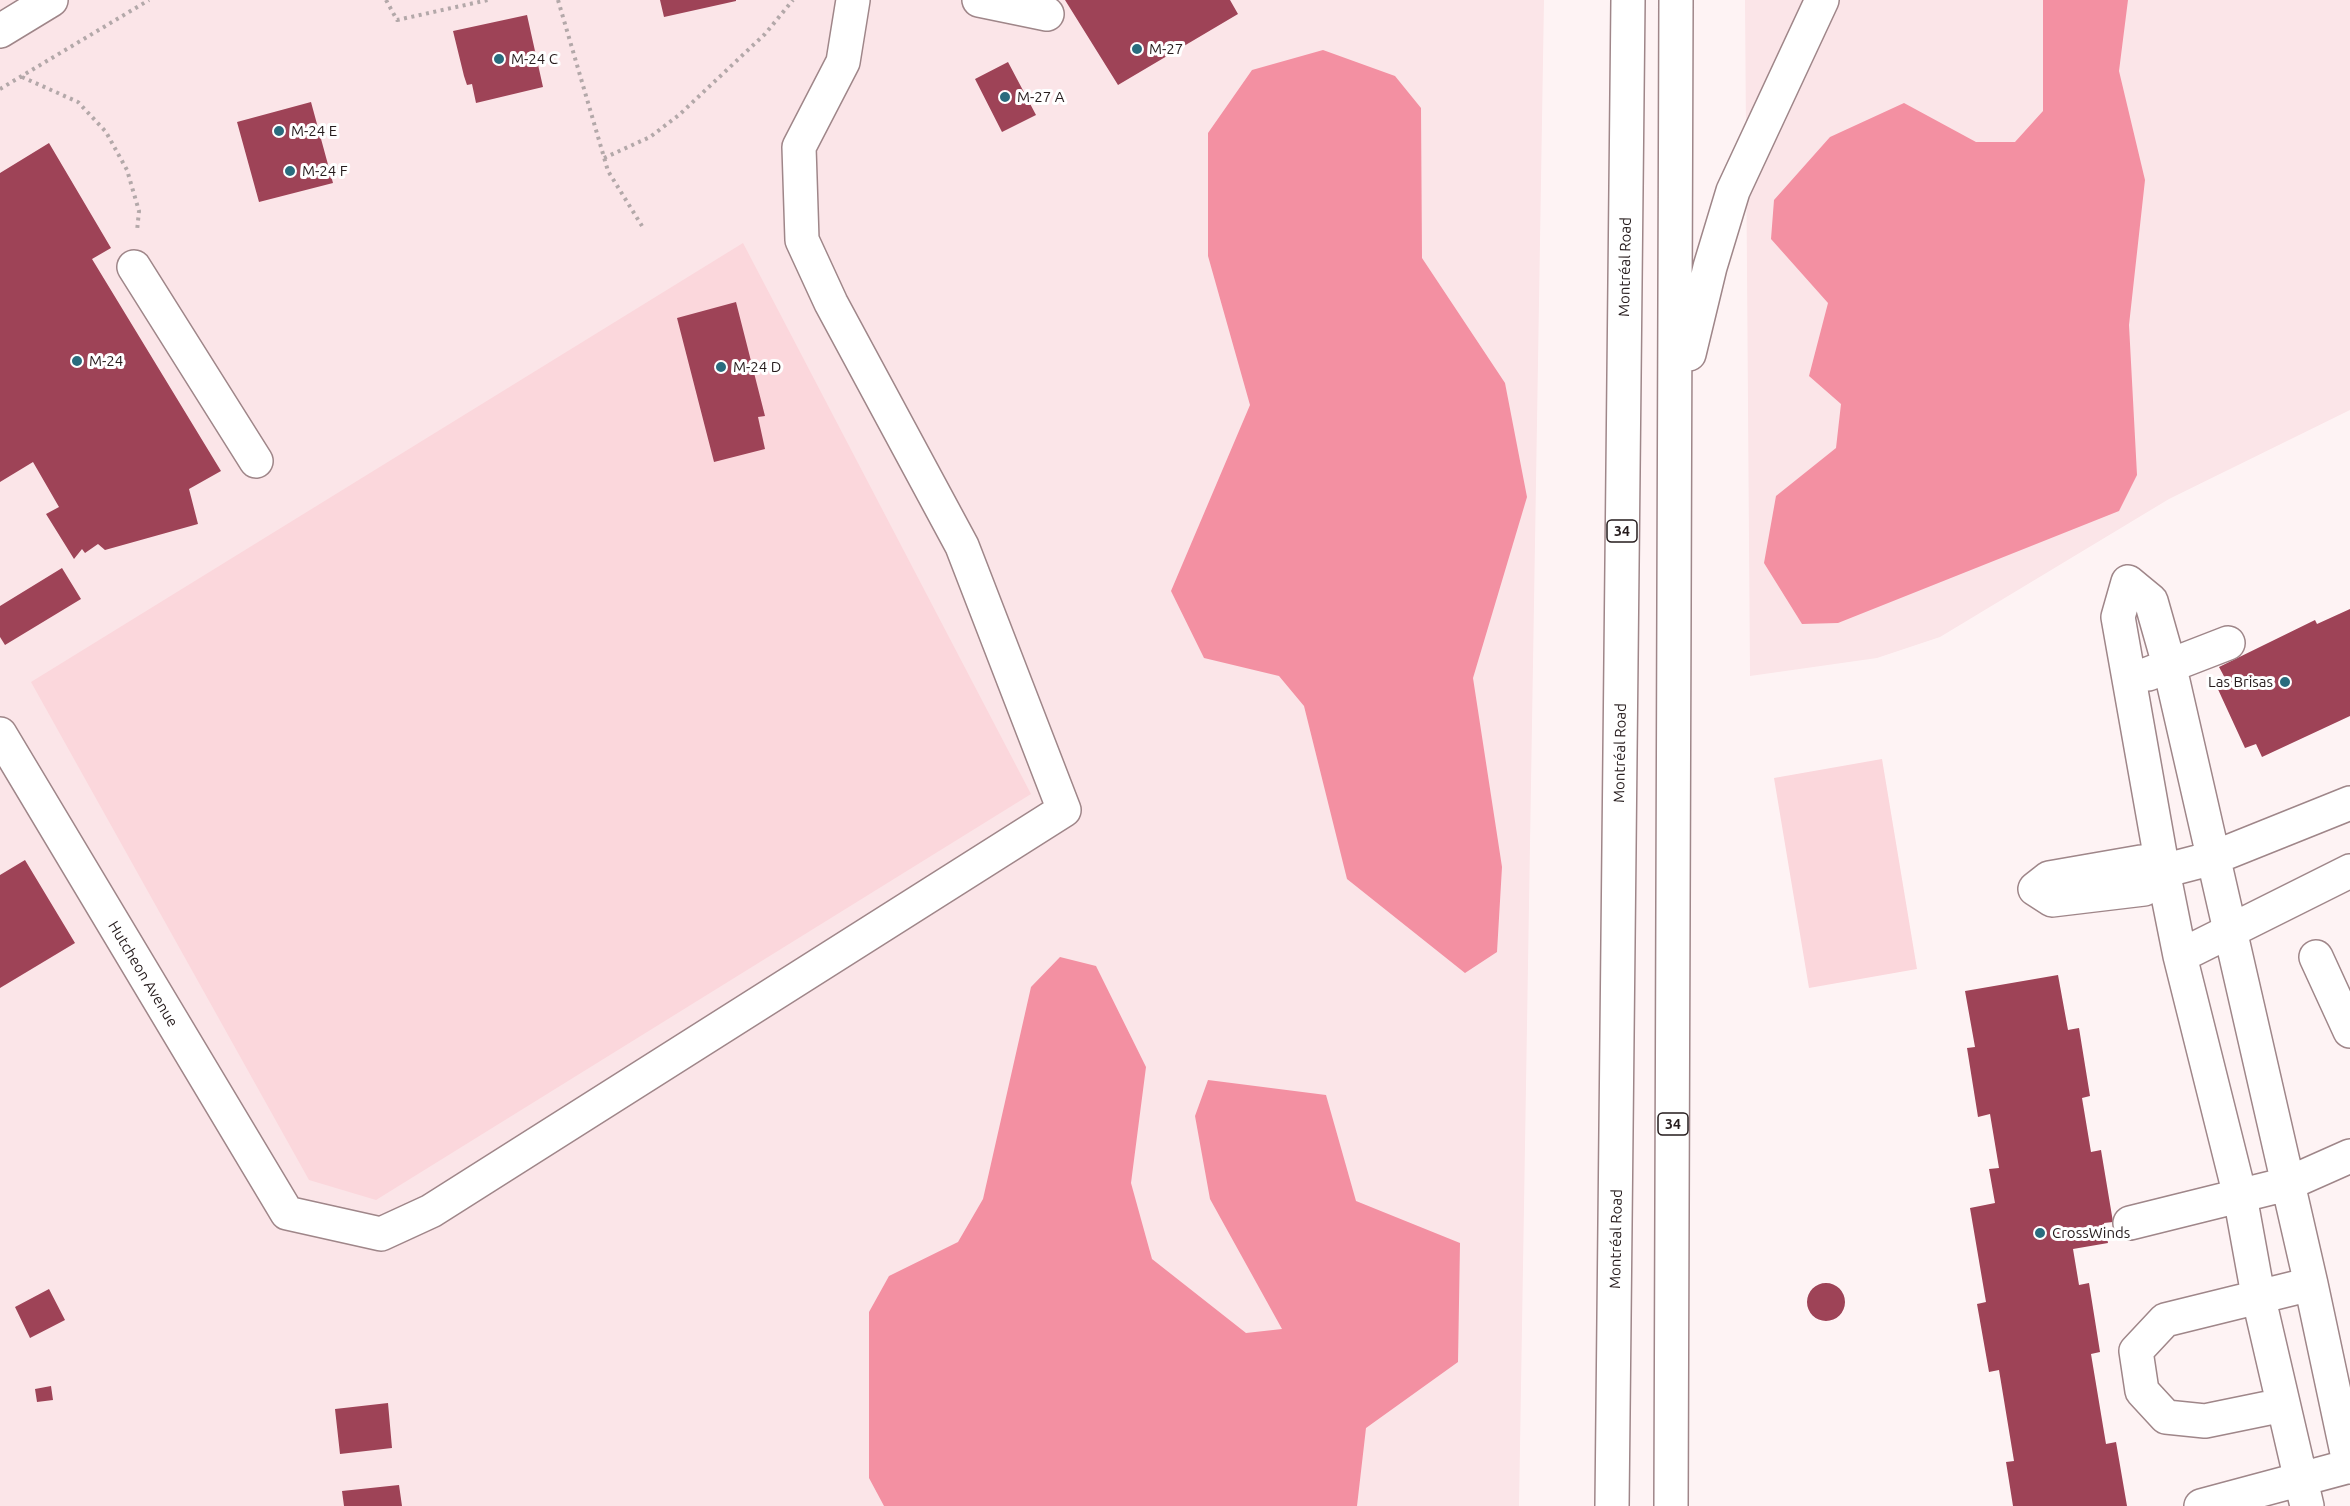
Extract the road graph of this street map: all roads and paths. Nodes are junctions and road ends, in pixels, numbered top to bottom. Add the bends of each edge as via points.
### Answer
1 (51, 0) edge
2 (149, 0) edge
3 (386, 0) edge
4 (488, 0) edge
5 (558, 0) edge
6 (793, 0) edge
7 (854, 0) edge
8 (979, 0) edge
9 (1628, 0) edge
10 (1676, 0) edge
11 (1822, 0) edge
12 (1047, 14) dead end
13 (0, 32) edge
14 (22, 77) junction
15 (0, 89) edge
16 (604, 158) junction
17 (642, 226) dead end
18 (134, 267) joint
19 (1676, 411) junction
20 (256, 461) dead end
21 (2228, 643) dead end
22 (2170, 668) junction
23 (2129, 680) junction
24 (0, 735) edge
25 (2350, 803) edge
26 (2212, 858) junction
27 (2163, 871) junction
28 (2350, 871) edge
29 (2231, 930) junction
30 (2180, 956) junction
31 (2316, 957) dead end
32 (2350, 1031) edge
33 (2350, 1156) edge
34 (2287, 1184) junction
35 (2240, 1196) junction
36 (2130, 1223) dead end
37 (2311, 1284) junction
38 (2258, 1295) junction
39 (2283, 1405) junction
40 (2350, 1466) edge
41 (2304, 1492) edge
42 (1612, 1506) edge
43 (1671, 1506) edge
44 (2201, 1506) edge

1 - 13 main road
2 - 14 path
3 - 4 path via 397,20
5 - 16 path
6 - 16 path via 765,34 680,115 650,137
7 - 24 main road, Hutcheon Avenue via 843,62 799,147 802,240 831,303 962,546 1064,810 430,1211 381,1234 287,1213
8 - 12 main road
9 - 42 main road, Montréal Road / 34
10 - 19 main road, 34
11 - 19 main road via 1747,155 1729,203
14 - 15 path
14 - 18 path via 78,102 106,132 127,170 139,211
16 - 17 path
18 - 20 main road
19 - 43 main road, 34
21 - 22 main road
22 - 23 main road
22 - 23 main road via 2151,601 2128,582 2118,617
22 - 26 main road
23 - 27 main road
25 - 26 main road
26 - 27 main road
26 - 29 main road
27 - 30 main road
28 - 29 main road
29 - 30 main road
29 - 34 main road
30 - 35 main road
31 - 32 main road
33 - 34 main road
34 - 35 main road
34 - 37 main road
35 - 36 main road
35 - 38 main road
37 - 38 main road
37 - 40 main road
38 - 39 main road
38 - 39 main road via 2164,1320 2136,1351 2142,1391 2166,1417 2205,1421
39 - 41 main road
40 - 41 main road
41 - 44 main road

